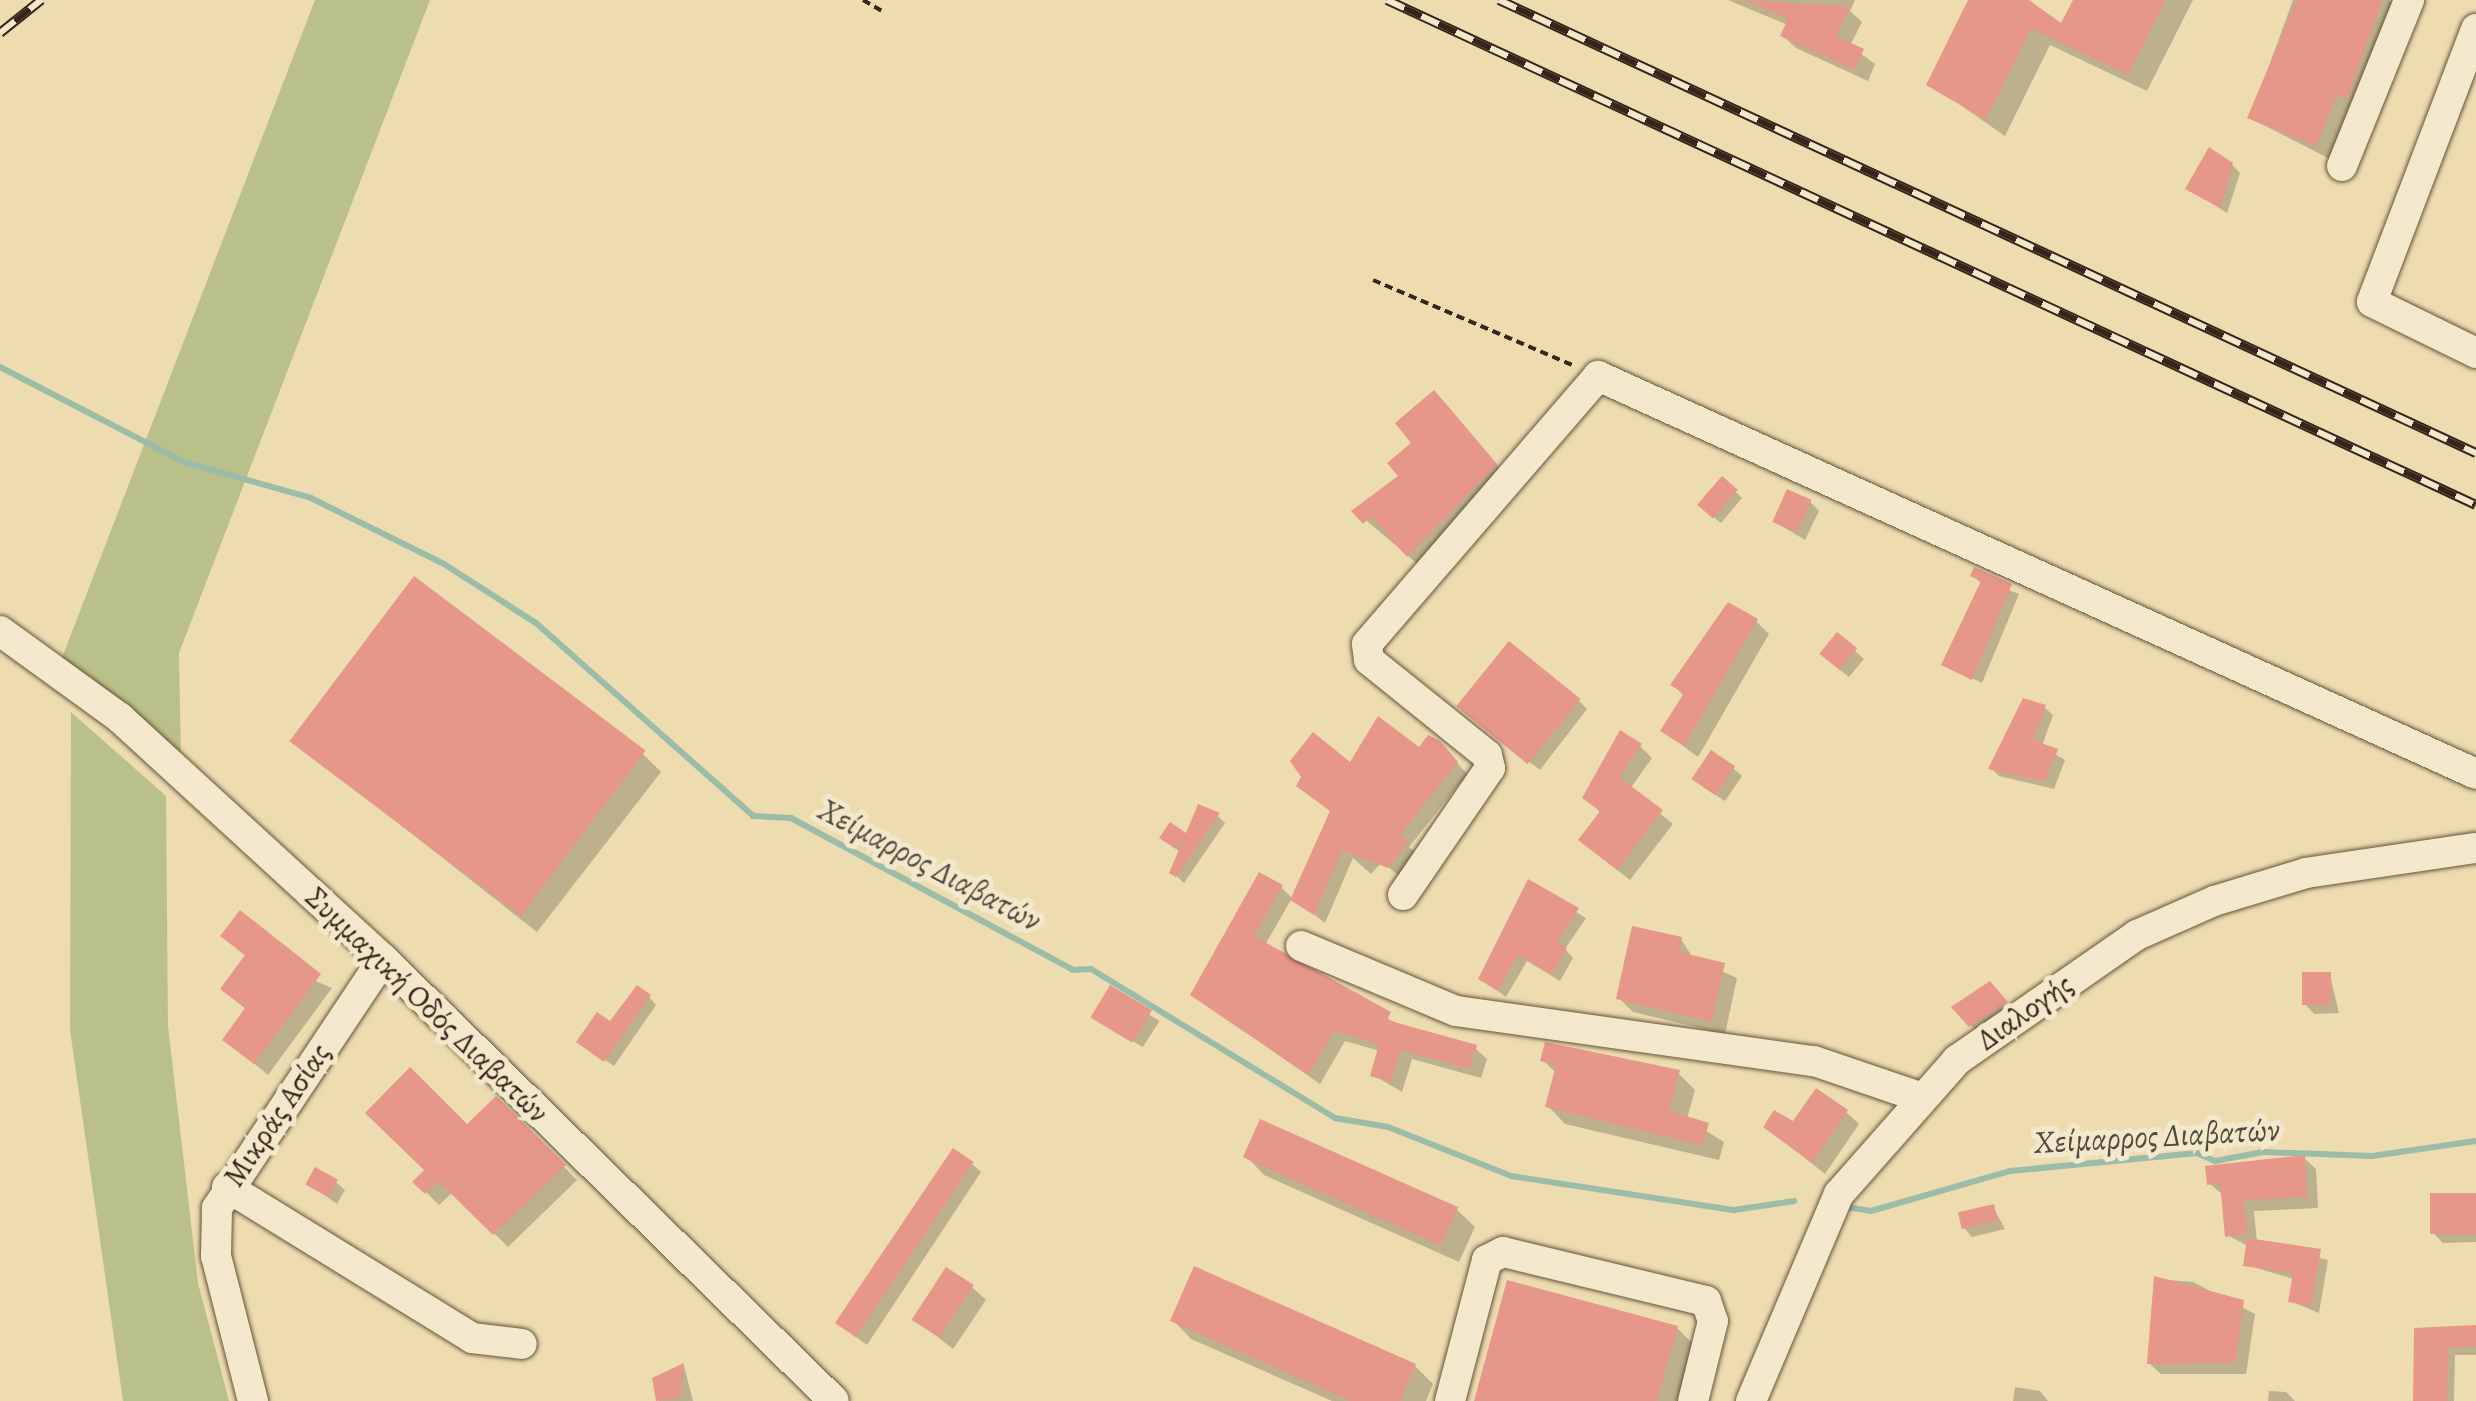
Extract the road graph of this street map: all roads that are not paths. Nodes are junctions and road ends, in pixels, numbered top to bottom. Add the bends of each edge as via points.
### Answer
1 (2408, 0) edge
2 (2476, 29) edge
3 (2342, 166) dead end
4 (2476, 354) edge
5 (0, 631) edge
6 (2476, 774) edge
7 (2476, 844) edge
8 (1403, 895) dead end
9 (1301, 946) dead end
10 (383, 959) junction
11 (1917, 1096) junction
12 (228, 1186) junction
13 (522, 1344) dead end
14 (253, 1401) edge
15 (834, 1401) edge
16 (1450, 1401) edge
17 (1693, 1401) edge
18 (1750, 1401) edge

1 - 3 street
2 - 4 street via 2372,302
5 - 10 street, Συμμαχική Οδός Διαβατών via 55,667 184,775
6 - 8 street via 1598,376 1367,644 1369,660 1487,755 1488,778
7 - 11 street, Διαλογής via 2306,874 2172,918 2042,997
9 - 11 street via 1456,1010 1814,1062
10 - 12 street, Μικράς Ασίας
10 - 15 street, Συμμαχική Οδός Διαβατών
11 - 18 street, Διαλογής via 1839,1194
12 - 13 street via 472,1338
12 - 14 street, Μικράς Ασίας via 216,1256
16 - 17 street via 1488,1260 1504,1252 1706,1300 1714,1321

